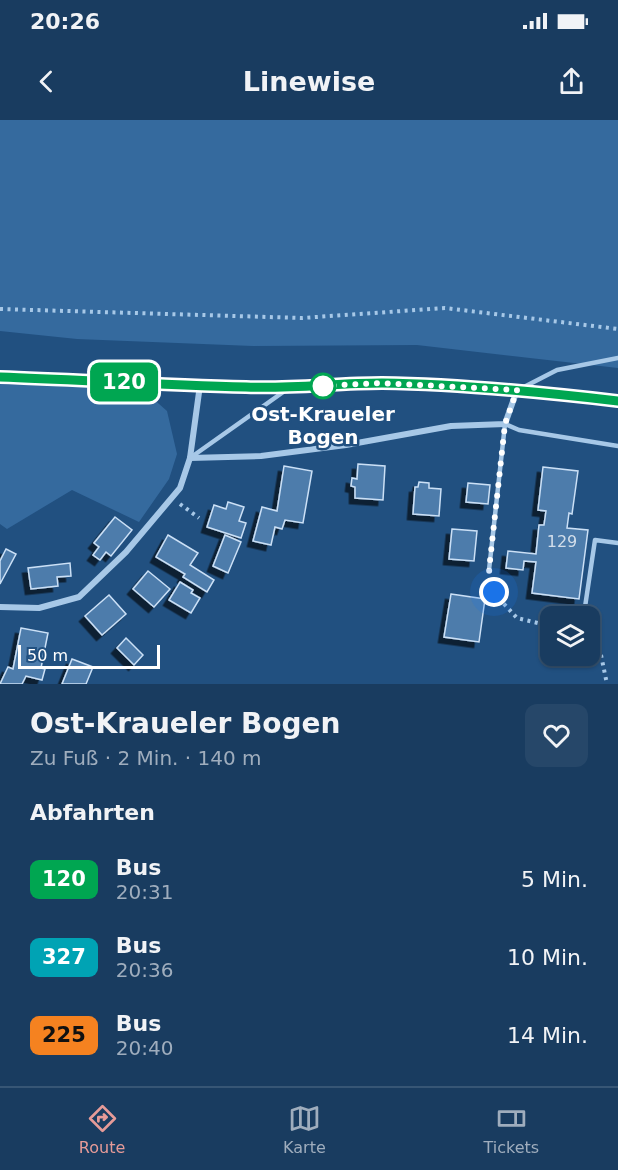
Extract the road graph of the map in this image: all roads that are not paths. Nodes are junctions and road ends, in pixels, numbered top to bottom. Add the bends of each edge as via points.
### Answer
1 (618, 358) edge
2 (0, 377) edge
3 (200, 386) junction
4 (289, 388) junction
5 (517, 390) junction
6 (618, 401) edge
7 (505, 424) junction
8 (618, 446) edge
9 (190, 458) junction
10 (618, 543) edge
11 (489, 570) road end
12 (585, 606) edge
13 (0, 607) edge

1 - 5 lane via 557,370
2 - 3 street
3 - 4 street
3 - 9 street
4 - 5 street via 380,383
4 - 9 lane
5 - 6 street
5 - 7 street
7 - 8 lane via 519,430
7 - 9 street via 451,426 261,456
7 - 11 lane
9 - 13 street via 180,488 126,552 79,597 39,608
10 - 12 lane via 595,540

